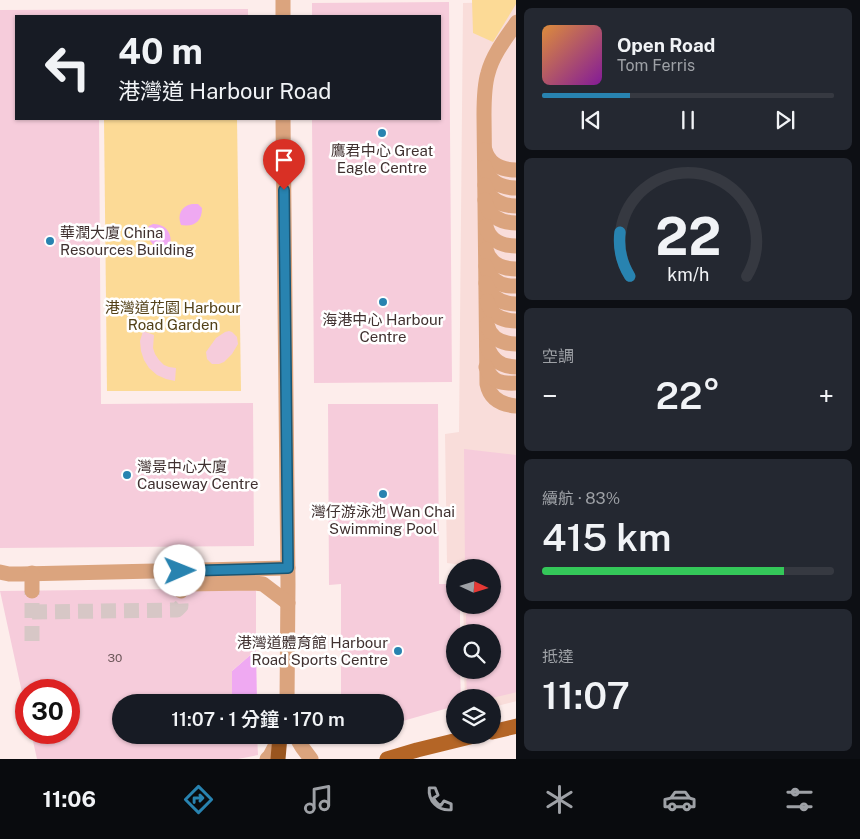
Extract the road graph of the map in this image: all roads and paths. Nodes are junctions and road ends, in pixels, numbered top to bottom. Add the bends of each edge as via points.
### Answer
1 (282, 0) edge
2 (283, 15) edge
3 (516, 22) edge
4 (283, 120) edge
5 (484, 143) junction
6 (484, 161) junction
7 (516, 170) edge
8 (484, 179) junction
9 (516, 188) edge
10 (484, 196) junction
11 (516, 206) edge
12 (485, 219) junction
13 (516, 223) edge
14 (485, 242) junction
15 (516, 246) edge
16 (486, 260) junction
17 (516, 269) edge
18 (486, 277) junction
19 (516, 286) edge
20 (486, 294) junction
21 (516, 304) edge
22 (486, 317) junction
23 (516, 321) edge
24 (516, 344) edge
25 (486, 345) junction
26 (486, 366) junction
27 (516, 367) edge
28 (516, 384) edge
29 (516, 406) edge
30 (288, 568) junction
31 (180, 571) junction
32 (0, 572) edge
33 (32, 573) junction
34 (32, 591) tunnel mouth
35 (288, 603) junction
36 (287, 694) edge
37 (516, 726) edge
38 (501, 730) edge
39 (446, 743) edge
40 (279, 744) edge
41 (282, 744) edge
42 (298, 744) edge
43 (267, 759) edge
44 (278, 759) edge
45 (311, 759) edge
46 (387, 759) edge

1 - 2 street
3 - 5 street via 488,72 484,90
4 - 30 street
5 - 6 street
5 - 7 street via 493,164
6 - 8 street
6 - 9 street via 485,170 492,180 504,187
8 - 10 street
8 - 11 street via 492,198 504,205
10 - 12 street
10 - 13 street via 492,215 499,220
12 - 14 street
12 - 15 street via 493,238 499,243
14 - 16 street
14 - 17 street via 488,255 496,264
16 - 18 street
16 - 19 street via 493,279 505,286
18 - 20 street
18 - 21 street via 487,288 493,296
20 - 22 street
20 - 23 street via 493,313
22 - 24 street via 494,336 500,341
22 - 25 street
25 - 26 street
25 - 27 street via 492,358 500,364
26 - 28 street via 494,379
26 - 29 street via 492,396 501,403
30 - 31 street
30 - 35 street
31 - 33 street
31 - 35 street via 180,590 185,584 263,584
32 - 33 street
33 - 34 street
35 - 36 street
37 - 38 main road
39 - 46 main road
40 - 43 street
41 - 44 highway
42 - 45 street

